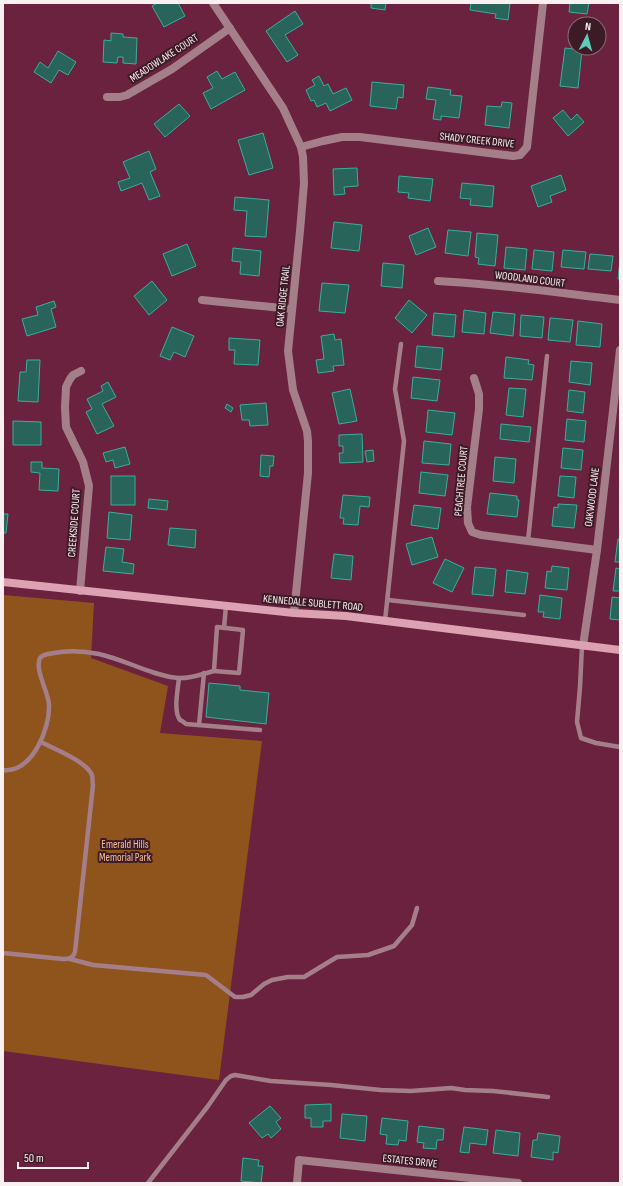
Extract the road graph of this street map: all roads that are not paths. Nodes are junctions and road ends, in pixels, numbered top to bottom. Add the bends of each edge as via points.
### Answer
1 (214, 3) edge
2 (543, 3) edge
3 (230, 28) junction
4 (107, 97) dead end
5 (301, 147) junction
6 (438, 281) dead end
7 (202, 300) dead end
8 (620, 300) edge
9 (292, 309) junction
10 (401, 344) dead end
11 (620, 350) edge
12 (547, 356) dead end
13 (81, 371) dead end
14 (474, 378) dead end
15 (528, 541) junction
16 (597, 550) junction
17 (3, 582) edge
18 (80, 591) junction
19 (388, 600) junction
20 (226, 606) junction
21 (294, 613) junction
22 (524, 615) dead end
23 (385, 622) junction
24 (224, 628) junction
25 (582, 646) junction
26 (620, 650) edge
27 (214, 671) junction
28 (204, 673) junction
29 (179, 678) junction
30 (199, 725) junction
31 (260, 730) dead end
32 (41, 742) junction
33 (620, 747) edge
34 (3, 770) edge
35 (417, 908) dead end
36 (3, 953) edge
37 (70, 959) junction
38 (548, 1097) dead end
39 (148, 1183) edge
40 (297, 1183) edge
41 (518, 1183) edge

1 - 3 street, OAK RIDGE TRAIL
2 - 5 street, SHADY CREEK DRIVE via 527,147 520,155 360,137 342,137
3 - 4 street, MEADOWLAKE COURT via 172,69 127,95
3 - 5 street, OAK RIDGE TRAIL via 283,108
5 - 9 street, OAK RIDGE TRAIL via 304,183
6 - 8 street, WOODLAND COURT
7 - 9 street
9 - 21 street, OAK RIDGE TRAIL via 288,351 293,390 308,441 308,473
10 - 19 lane via 395,389 404,441
11 - 16 street, OAKWOOD LANE
12 - 15 lane
13 - 18 street, CREEKSIDE COURT via 73,375 66,387 65,407 66,427 83,462 88,486
14 - 15 street, PEACHTREE COURT via 479,394 479,409 467,507 468,523 472,532 481,535
15 - 16 street, PEACHTREE COURT
16 - 25 street, OAKWOOD LANE
17 - 18 main road, KENNEDALE SUBLETT ROAD
18 - 20 main road, KENNEDALE SUBLETT ROAD
19 - 22 lane
19 - 23 lane
20 - 21 main road, KENNEDALE SUBLETT ROAD
20 - 24 lane
21 - 23 main road, KENNEDALE SUBLETT ROAD via 346,616
23 - 25 main road, KENNEDALE SUBLETT ROAD
24 - 27 lane via 217,627
24 - 27 lane via 244,630 239,673
25 - 26 main road, KENNEDALE SUBLETT ROAD
25 - 33 lane via 577,722 581,738
27 - 28 lane
28 - 29 lane
28 - 30 lane
29 - 30 lane via 177,714 186,724
29 - 32 lane via 161,675 100,654 77,651 46,654 40,658 38,666 49,705
30 - 31 lane
32 - 34 lane via 29,759 17,768
32 - 37 lane via 79,762 92,775 75,952
35 - 37 lane via 412,925 394,946 368,955 337,957 304,977 272,980 251,995 243,997 235,997 206,975 93,965
36 - 37 lane
38 - 39 lane via 451,1088 397,1092 231,1076
40 - 41 street, ESTATES DRIVE via 299,1160

